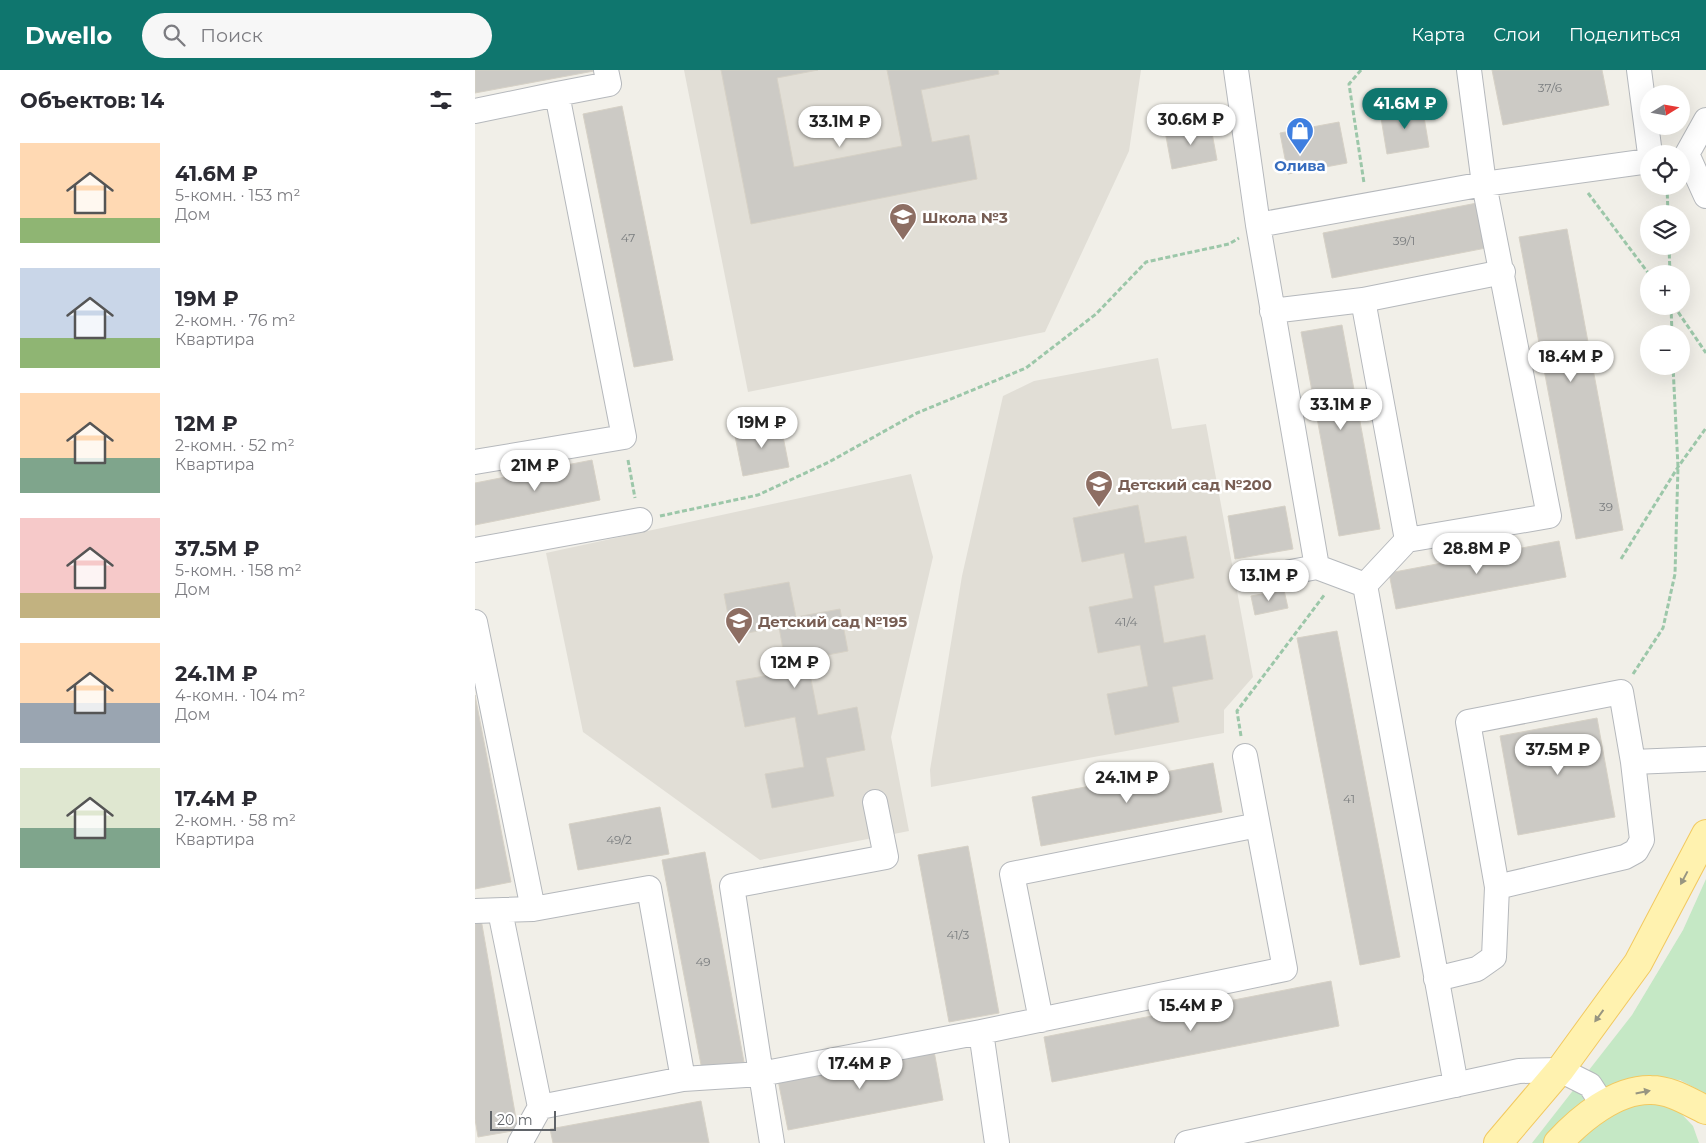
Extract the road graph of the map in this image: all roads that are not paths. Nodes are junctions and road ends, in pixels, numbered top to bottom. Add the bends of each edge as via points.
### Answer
1 (606, 70) edge
2 (1236, 70) edge
3 (1469, 70) edge
4 (1639, 70) edge
5 (557, 94) junction
6 (475, 111) edge
7 (1706, 120) edge
8 (1649, 145) edge
9 (1690, 145) edge
10 (1640, 162) edge
11 (1690, 165) edge
12 (1484, 184) junction
13 (1706, 196) edge
14 (1258, 225) junction
15 (1503, 272) junction
16 (1363, 300) junction
17 (1272, 311) junction
18 (475, 462) edge
19 (640, 520) road end
20 (1407, 540) junction
21 (475, 550) edge
22 (1317, 566) junction
23 (1264, 577) dead end
24 (1365, 585) junction
25 (475, 622) edge
26 (1245, 756) road end
27 (1706, 759) edge
28 (1633, 762) junction
29 (875, 802) dead end
30 (1258, 826) junction
31 (1706, 834) edge
32 (1497, 887) junction
33 (533, 909) junction
34 (475, 911) edge
35 (500, 911) junction
36 (1436, 979) junction
37 (1041, 1020) junction
38 (981, 1032) junction
39 (1560, 1070) junction
40 (761, 1074) junction
41 (683, 1079) junction
42 (1456, 1085) junction
43 (1603, 1105) junction
44 (540, 1108) junction
45 (1706, 1110) edge
46 (520, 1143) edge
47 (772, 1143) edge
48 (997, 1143) edge
49 (1187, 1143) edge
50 (1498, 1143) edge
51 (1559, 1143) edge

1 - 5 street via 609,84
2 - 14 street
3 - 12 street
4 - 8 street
5 - 6 street
5 - 18 street via 624,437
7 - 9 street
10 - 12 street
11 - 13 street
12 - 14 street
12 - 15 street
14 - 17 street
15 - 16 street
15 - 20 street via 1549,516
16 - 17 street
16 - 20 street
17 - 22 street
19 - 21 street
20 - 24 street
22 - 23 street
22 - 24 street
24 - 36 street
25 - 33 street
26 - 30 street
27 - 28 street
28 - 32 street via 1642,840 1636,851 1625,857
28 - 32 street via 1621,692 1468,722
29 - 40 street via 886,856 732,886
30 - 37 street via 1285,970
30 - 37 street via 1012,874
31 -> 39 main road via 1638,963
32 - 36 street via 1494,957 1477,969
33 - 35 street
33 - 41 street via 649,888
34 - 35 street
35 - 44 street
36 - 42 street
37 - 38 street
38 - 40 street
38 - 48 street
39 - 42 street via 1519,1071
39 - 43 street via 1590,1084
39 - 50 main road
40 - 41 street
40 - 47 street
41 - 44 street
42 - 49 street
43 -> 45 main road via 1651,1090 1678,1096
43 - 51 main road
44 - 46 street

